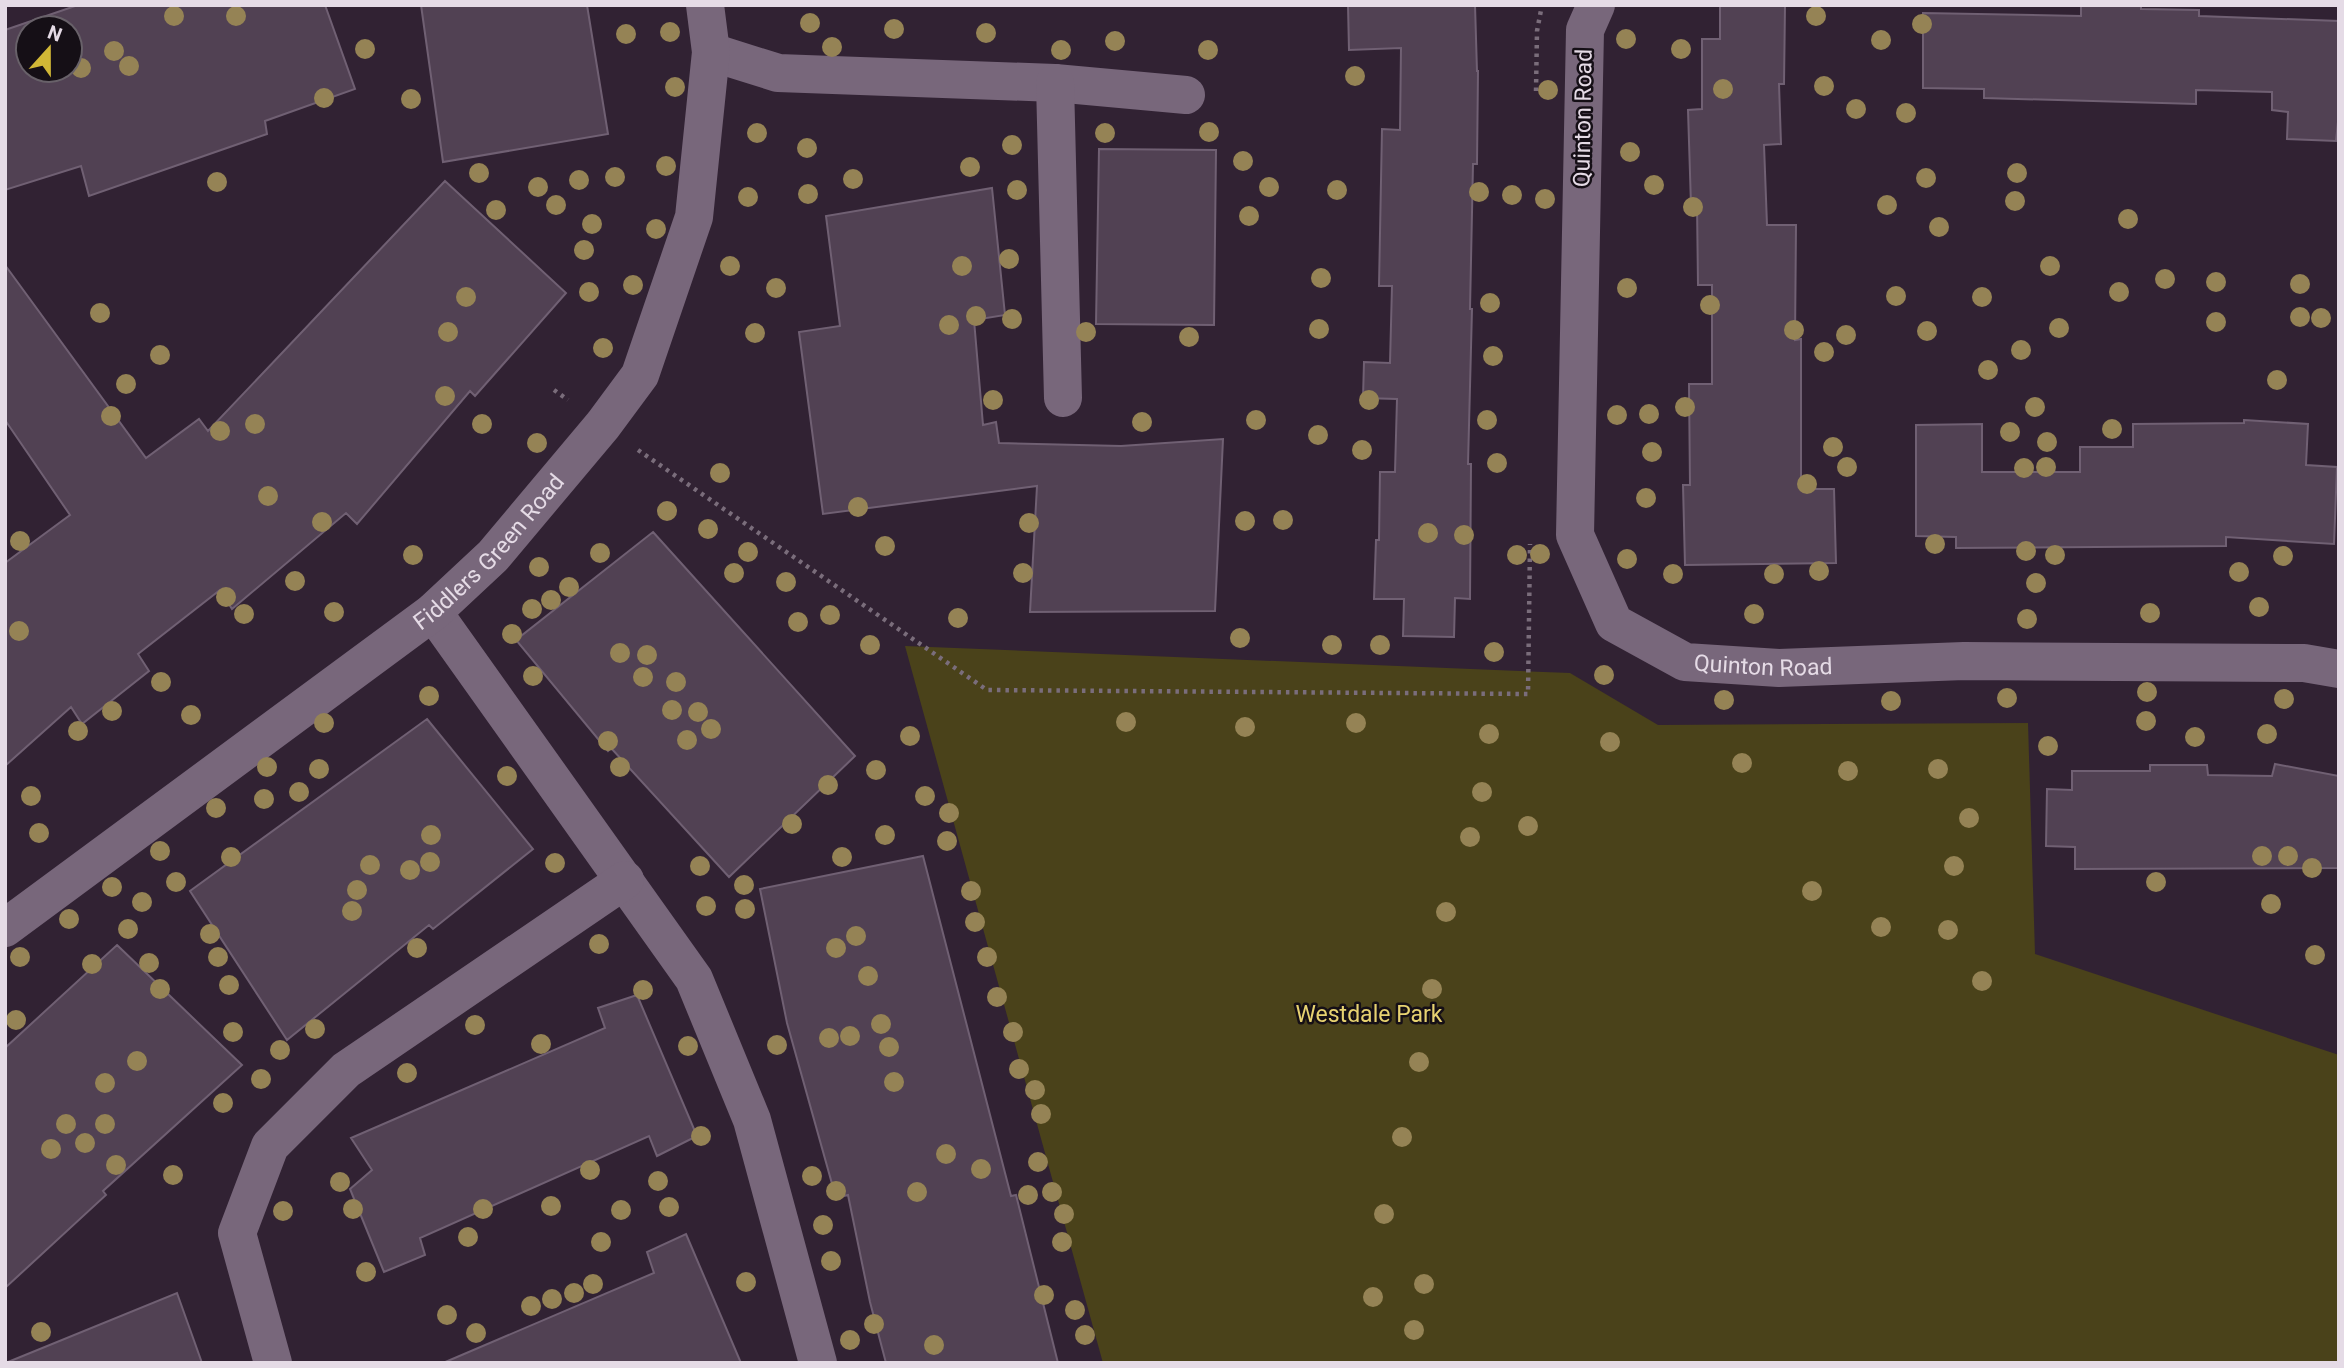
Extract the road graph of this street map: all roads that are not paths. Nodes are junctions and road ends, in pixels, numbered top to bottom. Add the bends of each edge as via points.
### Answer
1 (705, 5) edge
2 (1595, 5) edge
3 (711, 52) junction
4 (1055, 83) junction
5 (1186, 95) dead end
6 (1063, 398) dead end
7 (433, 612) junction
8 (2339, 669) edge
9 (625, 880) junction
10 (5, 928) edge
11 (273, 1363) edge
12 (818, 1363) edge

1 - 3 street, Fiddlers Green Road
2 - 8 street, Quinton Road via 1585,30 1575,535 1614,624 1685,662 1779,668 1964,661 2304,663
3 - 4 street via 778,73
3 - 7 street, Fiddlers Green Road via 694,217 640,375 493,556
4 - 5 street
4 - 6 street
7 - 9 street
7 - 10 street, Fiddlers Green Road
9 - 11 street via 346,1070 270,1146 237,1233
9 - 12 street via 694,979 752,1120

